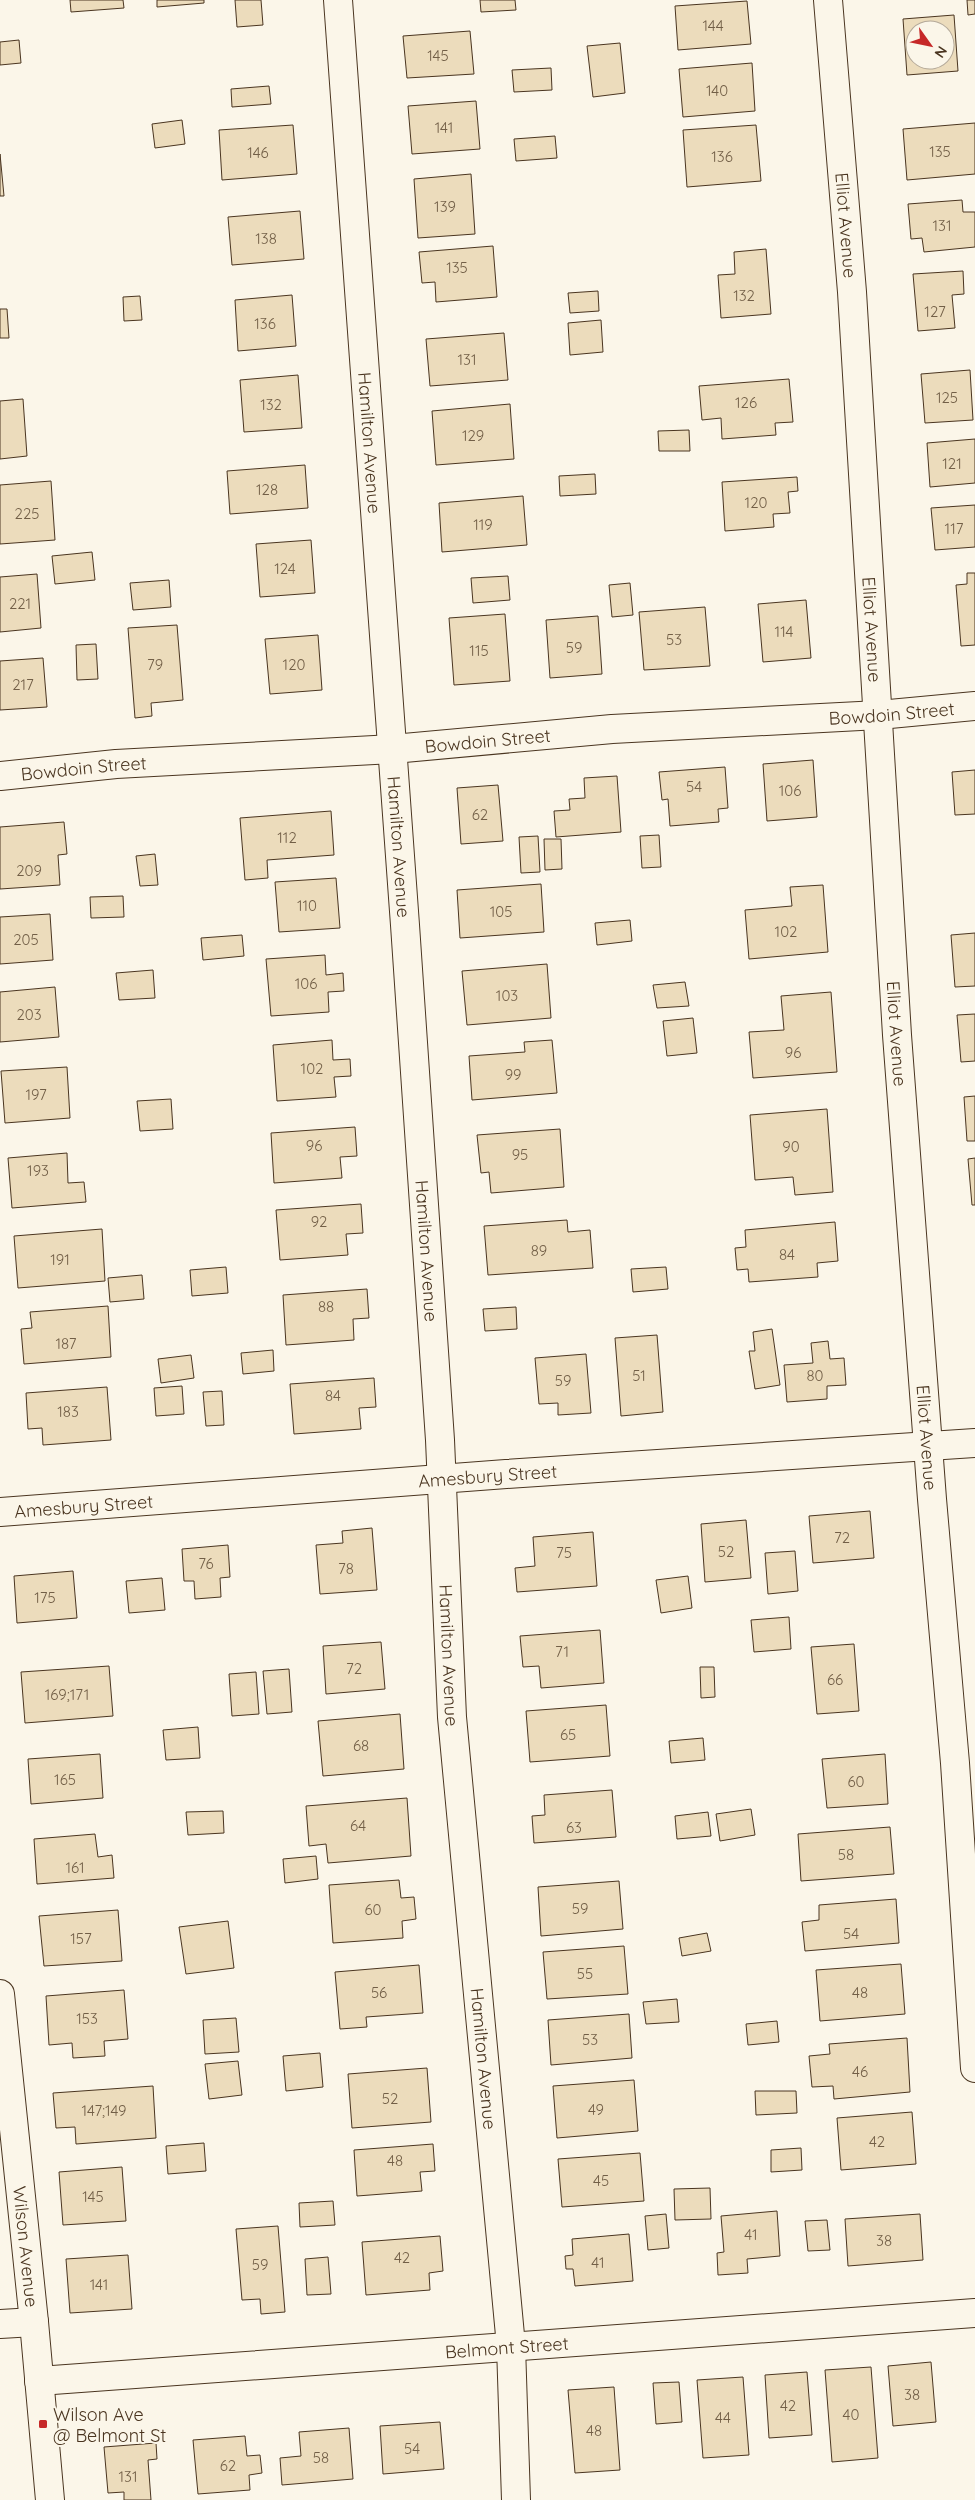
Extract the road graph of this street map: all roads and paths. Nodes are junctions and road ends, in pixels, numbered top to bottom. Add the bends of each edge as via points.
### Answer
1 (338, 0) edge
2 (828, 0) edge
3 (975, 706) edge
4 (879, 715) junction
5 (393, 749) junction
6 (0, 776) edge
7 (975, 1443) edge
8 (928, 1447) junction
9 (442, 1480) junction
10 (0, 1512) edge
11 (0, 1994) edge
12 (975, 2068) edge
13 (975, 2313) edge
14 (34, 2322) junction
15 (0, 2324) edge
16 (511, 2346) junction
17 (39, 2381) junction
18 (50, 2500) edge
19 (516, 2500) edge

1 - 5 street, Hamilton Avenue
2 - 4 street, Elliot Avenue via 852,292
3 - 4 street, Bowdoin Street
4 - 5 street, Bowdoin Street via 612,729
4 - 8 street, Elliot Avenue via 894,992
5 - 6 street, Bowdoin Street via 116,764
5 - 9 street, Hamilton Avenue
7 - 8 street, Amesbury Street
8 - 9 street, Amesbury Street
8 - 12 street, Elliot Avenue via 956,1763
9 - 10 street, Amesbury Street
9 - 16 street, Hamilton Avenue via 452,1717
11 - 14 street, Wilson Avenue
13 - 16 street, Belmont Street
14 - 15 street
14 - 17 street, Wilson Avenue
16 - 17 street, Belmont Street
16 - 19 street, Hamilton Avenue
17 - 18 street, Wilson Avenue

